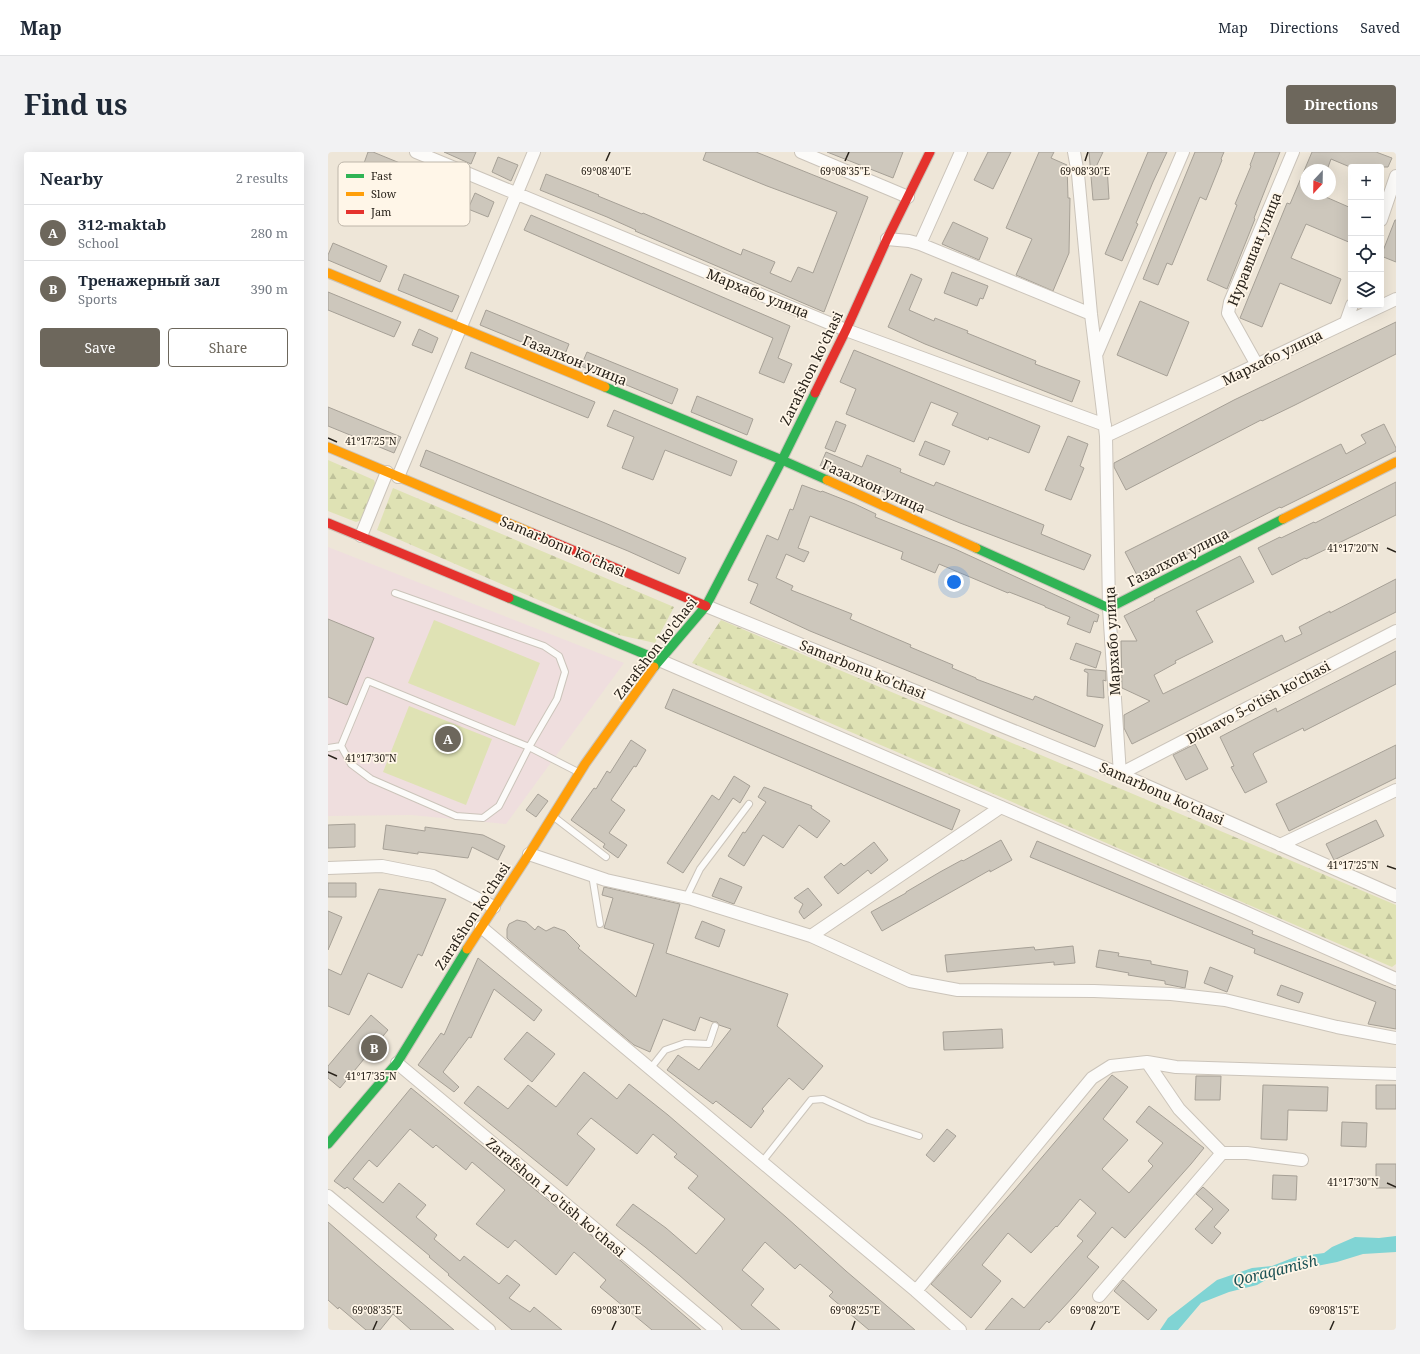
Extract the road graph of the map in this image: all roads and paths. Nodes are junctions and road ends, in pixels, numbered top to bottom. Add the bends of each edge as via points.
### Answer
1 (416, 152) edge
2 (534, 152) edge
3 (802, 152) edge
4 (930, 152) edge
5 (961, 152) edge
6 (1074, 152) edge
7 (1183, 152) edge
8 (1293, 152) edge
9 (440, 162) edge
10 (470, 174) edge
11 (1396, 176) edge
12 (516, 193) junction
13 (908, 197) junction
14 (1384, 211) edge
15 (887, 239) junction
16 (920, 244) junction
17 (328, 273) edge
18 (1396, 299) edge
19 (1351, 308) edge
20 (1091, 314) junction
21 (1346, 322) junction
22 (460, 328) junction
23 (846, 330) junction
24 (1097, 354) junction
25 (1257, 365) junction
26 (1105, 430) junction
27 (328, 448) edge
28 (782, 460) junction
29 (1396, 462) edge
30 (392, 474) junction
31 (328, 523) edge
32 (361, 536) junction
33 (395, 593) dead end
34 (706, 606) junction
35 (1110, 608) junction
36 (1396, 630) edge
37 (659, 660) junction
38 (341, 746) junction
39 (529, 747) junction
40 (328, 748) edge
41 (580, 773) junction
42 (1120, 774) junction
43 (1396, 790) edge
44 (749, 804) dead end
45 (1001, 807) junction
46 (552, 816) junction
47 (1280, 845) junction
48 (529, 854) junction
49 (606, 858) dead end
50 (328, 868) edge
51 (592, 876) junction
52 (1396, 896) edge
53 (686, 898) junction
54 (494, 906) junction
55 (600, 924) dead end
56 (480, 927) junction
57 (811, 936) junction
58 (1394, 976) edge
59 (714, 1026) dead end
60 (1396, 1038) edge
61 (1147, 1062) junction
62 (397, 1063) junction
63 (650, 1069) junction
64 (1396, 1074) edge
65 (919, 1136) dead end
66 (328, 1144) edge
67 (1222, 1153) junction
68 (1302, 1160) dead end
69 (762, 1162) junction
70 (328, 1196) edge
71 (916, 1291) junction
72 (1099, 1296) dead end
73 (488, 1330) edge
74 (716, 1330) edge
75 (960, 1330) edge

1 - 9 street, Мархабо улица
2 - 12 street
3 - 13 street
4 - 13 street, Zarafshon ko'chasi
5 - 16 street
6 - 20 street, Мархабо улица
7 - 24 street, Мархабо улица
8 - 25 street, Нуравшан улица via 1230,302 1228,313
10 - 12 street, Мархабо улица
11 - 14 street
12 - 22 street
12 - 23 street, Мархабо улица
13 - 15 street, Zarafshon ko'chasi
15 - 16 street
15 - 23 street, Zarafshon ko'chasi
16 - 20 street
17 - 22 street, Газалхон улица
18 - 21 street, Мархабо улица
19 - 21 street
20 - 24 street, Мархабо улица
21 - 25 street, Мархабо улица
22 - 28 street, Газалхон улица
22 - 30 street
23 - 26 street, Мархабо улица
23 - 28 street, Zarafshon ko'chasi
24 - 26 street, Мархабо улица
25 - 26 street, Мархабо улица
26 - 35 street, Мархабо улица
27 - 30 street, Samarbonu ko'chasi
28 - 34 street, Zarafshon ko'chasi
28 - 35 street, Газалхон улица
29 - 35 street, Газалхон улица
30 - 32 street
30 - 34 street, Samarbonu ko'chasi
31 - 32 street
32 - 37 street
33 - 39 lane via 544,646 559,656 565,672 557,700
34 - 37 street, Zarafshon ko'chasi
34 - 42 street, Samarbonu ko'chasi
35 - 42 street, Мархабо улица
36 - 42 street, Dilnavo 5-o'tish ko'chasi
37 - 41 street, Zarafshon ko'chasi
37 - 45 street
38 - 39 lane via 368,681
38 - 39 lane via 351,764 371,779 456,816 483,818 499,806
38 - 40 lane
39 - 41 lane
41 - 46 street, Zarafshon ko'chasi
42 - 47 street, Samarbonu ko'chasi
43 - 47 street
44 - 53 lane via 700,869
45 - 57 street
45 - 58 street
46 - 48 street, Zarafshon ko'chasi
46 - 49 lane
47 - 52 street, Samarbonu ko'chasi
48 - 51 street
48 - 54 street, Zarafshon ko'chasi
50 - 54 street via 382,866 413,871 433,876
51 - 53 street
51 - 55 lane
53 - 57 street
54 - 56 street, Zarafshon ko'chasi
56 - 62 street, Zarafshon ko'chasi
56 - 63 street
57 - 60 street via 910,981 958,990 1171,994 1225,1000 1337,1027
59 - 63 lane via 709,1044 685,1043 665,1050
61 - 64 street via 1176,1067
61 - 67 street via 1179,1109
61 - 71 street via 1111,1066 1092,1078
62 - 66 street, Zarafshon ko'chasi
62 - 74 street, Zarafshon 1-o'tish ko'chasi
63 - 69 street
65 - 69 lane via 869,1120 823,1099 811,1100
67 - 68 street via 1246,1153
67 - 72 street
69 - 71 street
70 - 73 street
71 - 75 street

